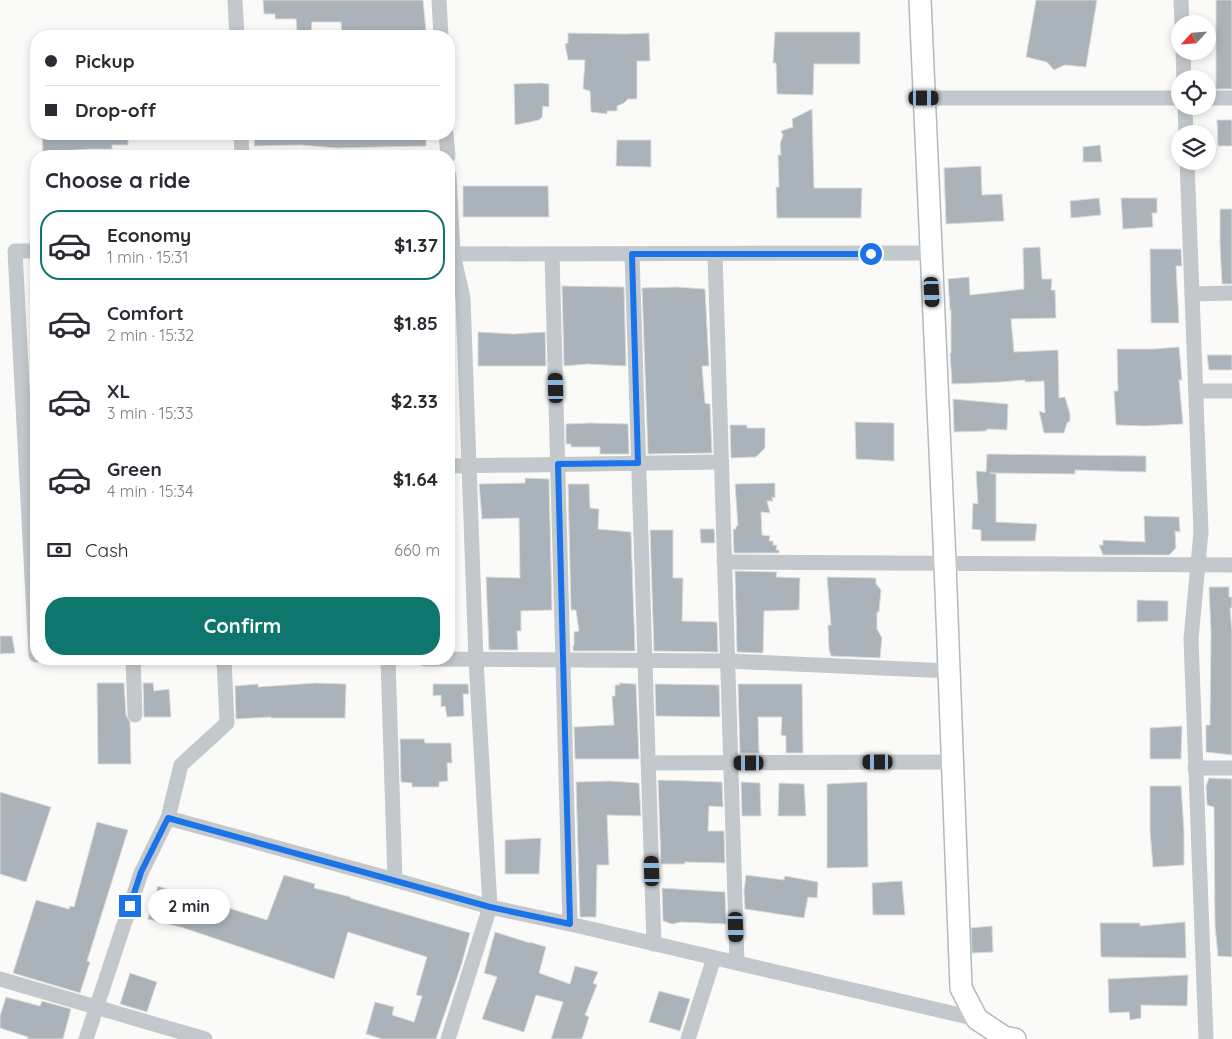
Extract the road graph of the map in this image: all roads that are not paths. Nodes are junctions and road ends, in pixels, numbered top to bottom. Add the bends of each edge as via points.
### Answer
1 (235, 0) edge
2 (439, 0) edge
3 (920, 0) edge
4 (1180, 0) edge
5 (1181, 15) edge
6 (236, 30) edge
7 (441, 30) edge
8 (924, 98) junction
9 (1171, 98) edge
10 (1216, 98) edge
11 (1232, 98) edge
12 (1187, 170) edge
13 (30, 251) edge
14 (930, 253) junction
15 (455, 254) edge
16 (552, 254) junction
17 (632, 254) junction
18 (714, 254) junction
19 (455, 269) edge
20 (1232, 293) edge
21 (1192, 294) junction
22 (1196, 391) junction
23 (1232, 391) edge
24 (30, 458) edge
25 (721, 462) junction
26 (638, 463) junction
27 (558, 464) junction
28 (455, 466) edge
29 (470, 466) junction
30 (724, 562) junction
31 (945, 563) junction
32 (1196, 565) junction
33 (1232, 565) edge
34 (455, 660) edge
35 (476, 660) junction
36 (563, 660) junction
37 (644, 660) junction
38 (728, 661) junction
39 (133, 665) edge
40 (224, 665) edge
41 (388, 665) edge
42 (949, 672) junction
43 (135, 715) dead end
44 (952, 762) junction
45 (648, 763) junction
46 (731, 763) junction
47 (1196, 768) junction
48 (1232, 768) edge
49 (168, 818) junction
50 (395, 880) junction
51 (490, 907) junction
52 (570, 924) junction
53 (654, 944) junction
54 (714, 958) junction
55 (737, 963) junction
56 (0, 979) edge
57 (97, 1008) junction
58 (977, 1019) junction
59 (86, 1039) edge
60 (205, 1039) edge
61 (448, 1039) edge
62 (688, 1039) edge
63 (1015, 1039) edge
64 (1206, 1039) edge

1 - 6 street
2 - 7 street
3 - 8 street
4 - 5 street
8 - 9 street
8 - 14 street
10 - 11 street
12 - 21 street
13 - 24 street via 15,251
14 - 18 street
14 - 31 street
15 - 16 street
16 - 17 street
16 - 27 street
17 - 18 street
17 - 26 street
18 - 25 street
19 - 29 street via 463,298
20 - 21 street
21 - 22 street
22 - 23 street
22 - 32 street via 1201,532
25 - 26 street
25 - 30 street
26 - 27 street
26 - 37 street
27 - 29 street
27 - 36 street
28 - 29 street
29 - 35 street
30 - 31 street
30 - 38 street
31 - 32 street
31 - 42 street
32 - 33 street
32 - 47 street via 1190,639
34 - 35 street
35 - 36 street
35 - 51 street
36 - 37 street
36 - 52 street
37 - 38 street
37 - 45 street
38 - 42 street
38 - 46 street
39 - 43 street
40 - 49 street via 227,723 181,765
41 - 50 street
42 - 44 street
44 - 46 street
44 - 58 street via 961,988
45 - 46 street
45 - 53 street
46 - 55 street
47 - 48 street
47 - 64 street
49 - 50 street
49 - 57 street via 141,872
50 - 51 street
51 - 52 street
51 - 61 street
52 - 53 street
53 - 54 street
54 - 55 street
54 - 62 street
55 - 58 street
56 - 57 street
57 - 59 street
57 - 60 street
58 - 63 street via 1004,1037

